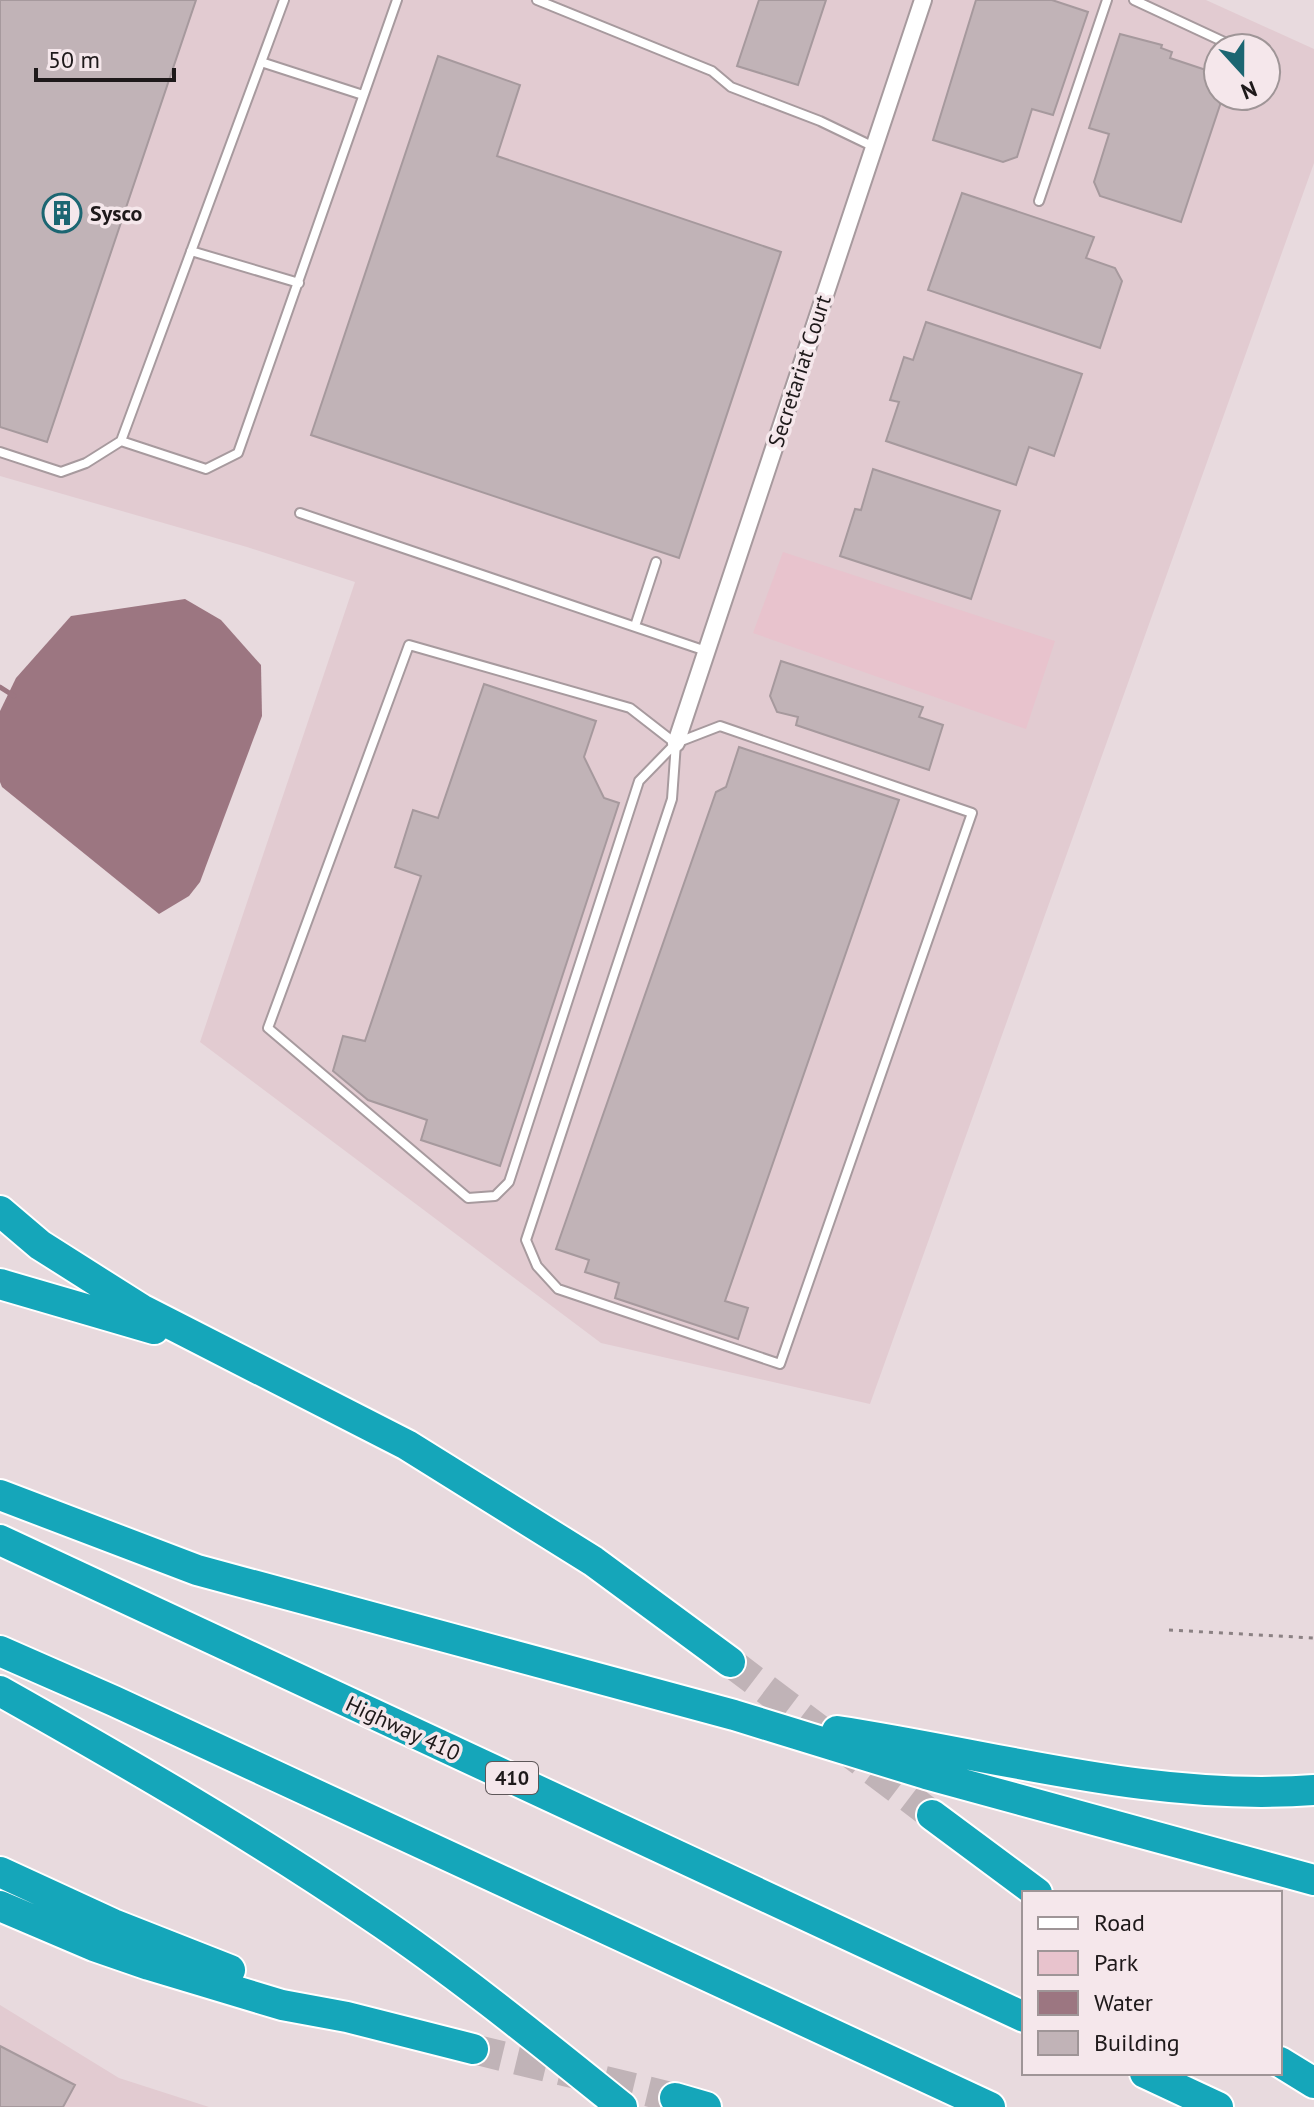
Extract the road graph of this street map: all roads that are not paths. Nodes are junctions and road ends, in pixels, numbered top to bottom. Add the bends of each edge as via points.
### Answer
1 (284, 0) edge
2 (397, 0) edge
3 (537, 0) edge
4 (923, 0) edge
5 (1107, 0) edge
6 (1134, 0) edge
7 (1203, 32) edge
8 (261, 62) junction
9 (363, 95) junction
10 (872, 146) junction
11 (1039, 201) dead end
12 (191, 251) junction
13 (299, 283) junction
14 (121, 441) junction
15 (0, 452) edge
16 (300, 513) dead end
17 (656, 562) dead end
18 (635, 626) junction
19 (706, 651) junction
20 (676, 743) junction
21 (0, 1211) edge
22 (0, 1284) edge
23 (210, 1345) junction
24 (0, 1495) edge
25 (0, 1540) edge
26 (0, 1651) edge
27 (730, 1662) tunnel mouth
28 (0, 1691) edge
29 (734, 1715) junction
30 (1314, 1790) edge
31 (932, 1815) tunnel mouth
32 (0, 1872) edge
33 (1314, 1880) edge
34 (1034, 1891) edge
35 (0, 1906) edge
36 (1022, 2016) edge
37 (347, 2017) junction
38 (473, 2049) tunnel mouth
39 (1282, 2063) edge
40 (1149, 2075) edge
41 (1314, 2083) edge
42 (675, 2098) tunnel mouth
43 (622, 2107) edge
44 (706, 2107) edge
45 (990, 2107) edge
46 (1218, 2107) edge

1 - 8 lane
2 - 9 lane
3 - 10 lane via 712,71 731,87
4 - 10 street, Secretariat Court
5 - 11 lane
6 - 7 lane
8 - 9 lane
8 - 12 lane
9 - 13 lane
10 - 19 street, Secretariat Court
12 - 13 lane
12 - 14 lane
13 - 14 lane via 238,453 206,469
14 - 15 lane via 61,472
16 - 18 lane
17 - 18 lane
18 - 19 lane
19 - 20 street, Secretariat Court
20 - 20 lane via 639,781 509,1182 495,1196 468,1198 268,1028 409,645 630,708
20 - 20 lane via 720,726 972,813 780,1364 558,1289 537,1266 526,1240 672,799
21 - 23 highway via 40,1245
22 - 23 highway
23 - 27 highway via 407,1445 593,1561
24 - 29 highway via 197,1570
25 - 36 highway, Highway 410 / 410
26 - 45 highway
28 - 43 highway via 144,1772 371,1915
29 - 30 highway via 1146,1785 1229,1792
29 - 33 highway via 926,1774
31 - 34 highway
32 - 37 highway via 113,1924
35 - 37 highway via 149,1965 282,2005
37 - 38 highway
39 - 41 highway
40 - 46 highway
42 - 44 highway

